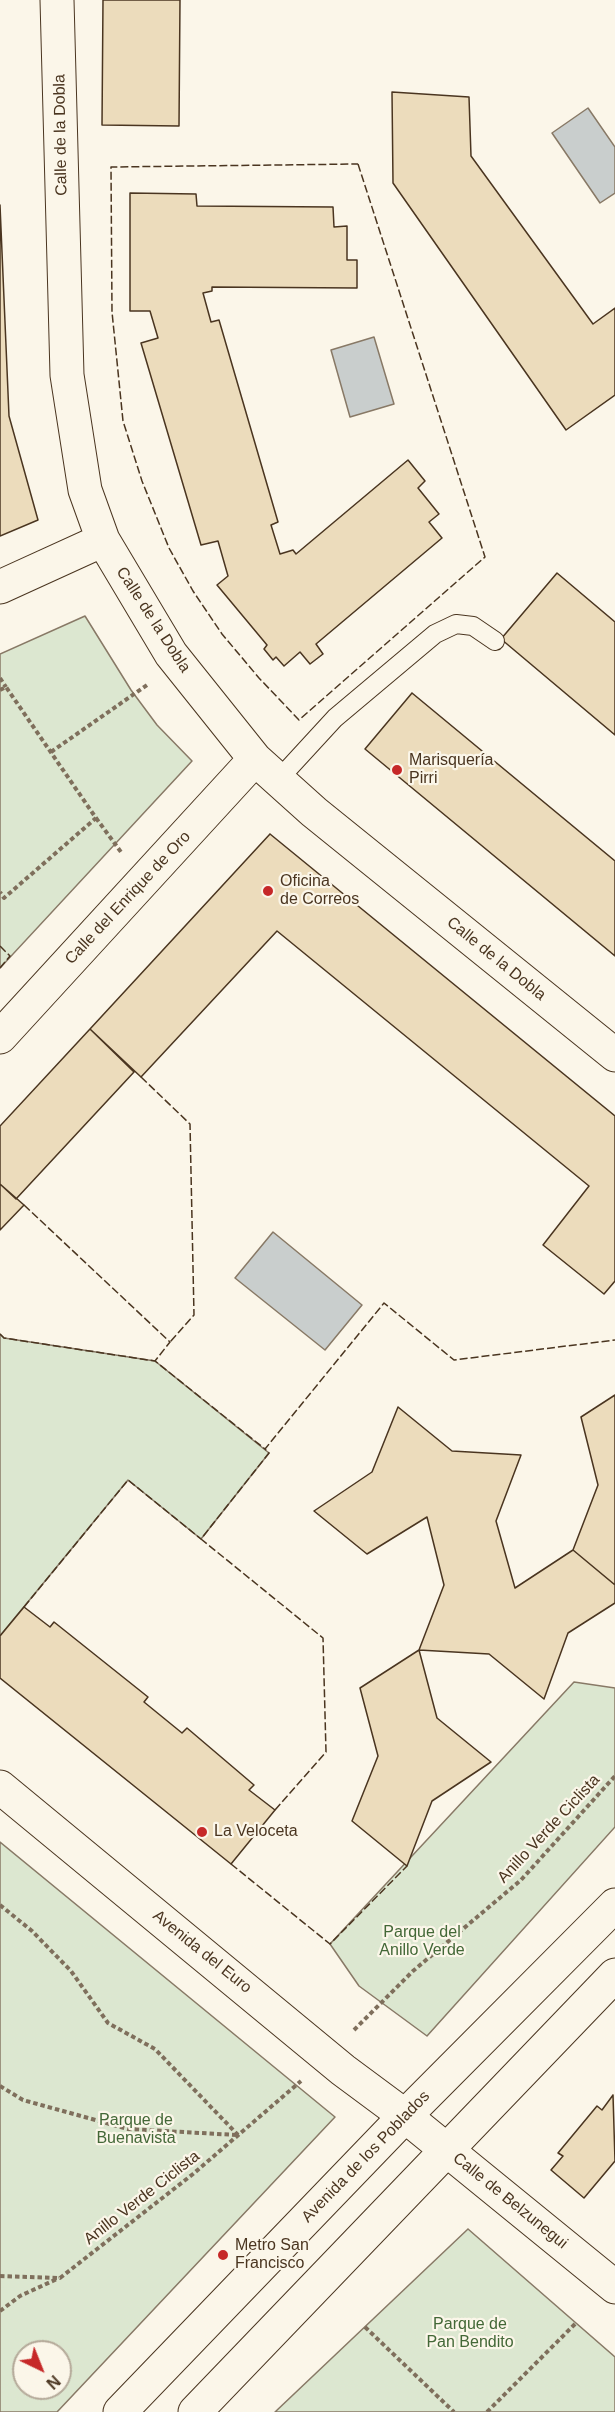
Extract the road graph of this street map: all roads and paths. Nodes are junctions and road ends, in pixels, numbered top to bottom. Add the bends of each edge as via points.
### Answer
1 (57, 0) edge
2 (103, 540) junction
3 (0, 587) edge
4 (495, 641) dead end
5 (0, 678) edge
6 (147, 685) dead end
7 (6, 687) junction
8 (0, 690) edge
9 (51, 752) junction
10 (266, 769) junction
11 (96, 818) junction
12 (125, 857) dead end
13 (0, 892) edge
14 (0, 1037) edge
15 (615, 1055) edge
16 (615, 1776) edge
17 (0, 1787) edge
18 (0, 1905) edge
19 (615, 1905) edge
20 (615, 1975) edge
21 (366, 2018) dead end
22 (0, 2086) edge
23 (282, 2096) dead end
24 (405, 2116) junction
25 (238, 2135) junction
26 (447, 2150) junction
27 (0, 2276) edge
28 (60, 2278) junction
29 (615, 2287) edge
30 (0, 2311) edge
31 (576, 2323) dead end
32 (365, 2327) dead end
33 (120, 2412) edge
34 (195, 2412) edge
35 (454, 2412) edge
36 (487, 2412) edge

1 - 2 street, Calle de la Dobla via 67,375 85,490
2 - 3 street
2 - 10 street, Calle de la Dobla via 171,654
4 - 10 lane via 473,626 456,624 435,634
5 - 7 path
6 - 9 path
7 - 8 path
7 - 9 path
9 - 11 path
10 - 14 street, Calle del Enrique de Oro
10 - 15 street, Calle de la Dobla via 323,820
11 - 12 path
11 - 13 path via 4,898
16 - 21 path, Anillo Verde Ciclista via 521,1880 413,1971
17 - 24 street, Avenida del Euro
18 - 25 path via 71,1971 108,2023 155,2049
19 - 24 street, Avenida de los Poblados
20 - 26 street
22 - 25 path via 23,2100 128,2129
23 - 25 path, Anillo Verde Ciclista
24 - 26 street, Calle de Belzunegui
24 - 33 street, Avenida de los Poblados
25 - 28 path, Anillo Verde Ciclista
26 - 29 street, Calle de Belzunegui
26 - 34 street
27 - 28 path
28 - 30 path, Anillo Verde Ciclista via 20,2296
31 - 36 path
32 - 35 path

